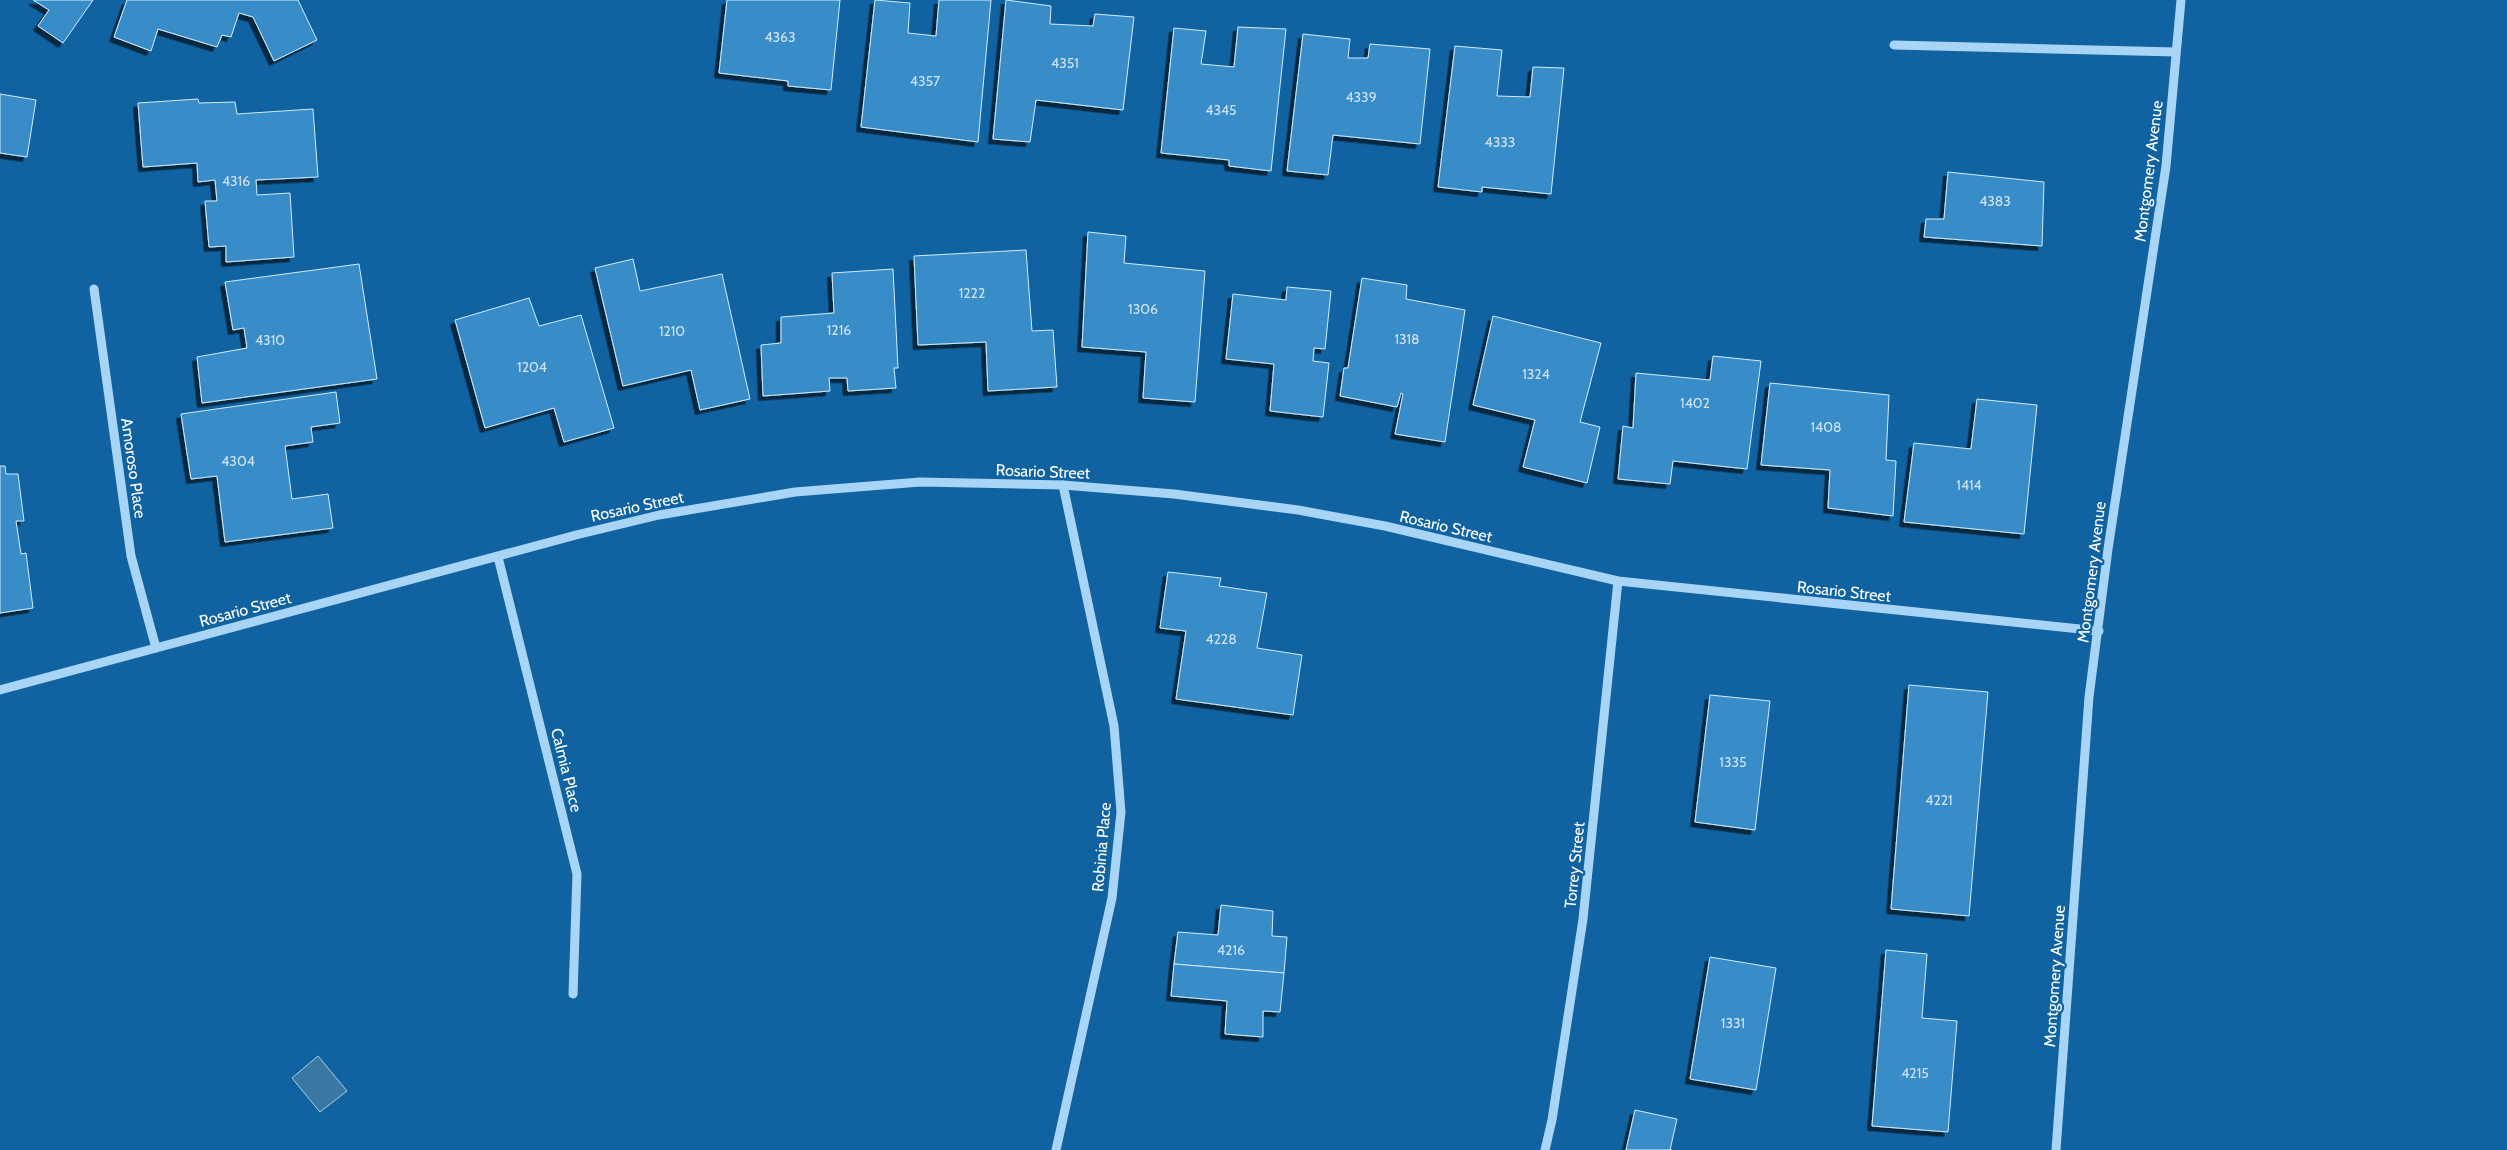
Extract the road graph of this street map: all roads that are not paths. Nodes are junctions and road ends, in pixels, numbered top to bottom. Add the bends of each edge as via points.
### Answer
1 (2181, 0) edge
2 (1894, 45) dead end
3 (2176, 52) junction
4 (94, 289) dead end
5 (1063, 485) junction
6 (498, 557) junction
7 (1618, 580) junction
8 (2099, 631) junction
9 (156, 648) junction
10 (0, 690) edge
11 (573, 994) dead end
12 (1056, 1150) edge
13 (1545, 1150) edge
14 (2056, 1150) edge

1 - 3 street, Montgomery Avenue
2 - 3 street
3 - 8 street, Montgomery Avenue via 2166,166 2108,550
4 - 9 street, Amoroso Place via 131,556
5 - 6 street, Rosario Street via 920,482 795,492 659,515
5 - 7 street, Rosario Street via 1174,494 1298,510 1385,526
5 - 12 street, Robinia Place via 1114,726 1121,812 1112,898
6 - 9 street, Rosario Street
6 - 11 street, Calmia Place via 577,874
7 - 8 street, Rosario Street
7 - 13 street, Torrey Street via 1583,919
8 - 14 street, Montgomery Avenue via 2089,697
9 - 10 street, Rosario Street

